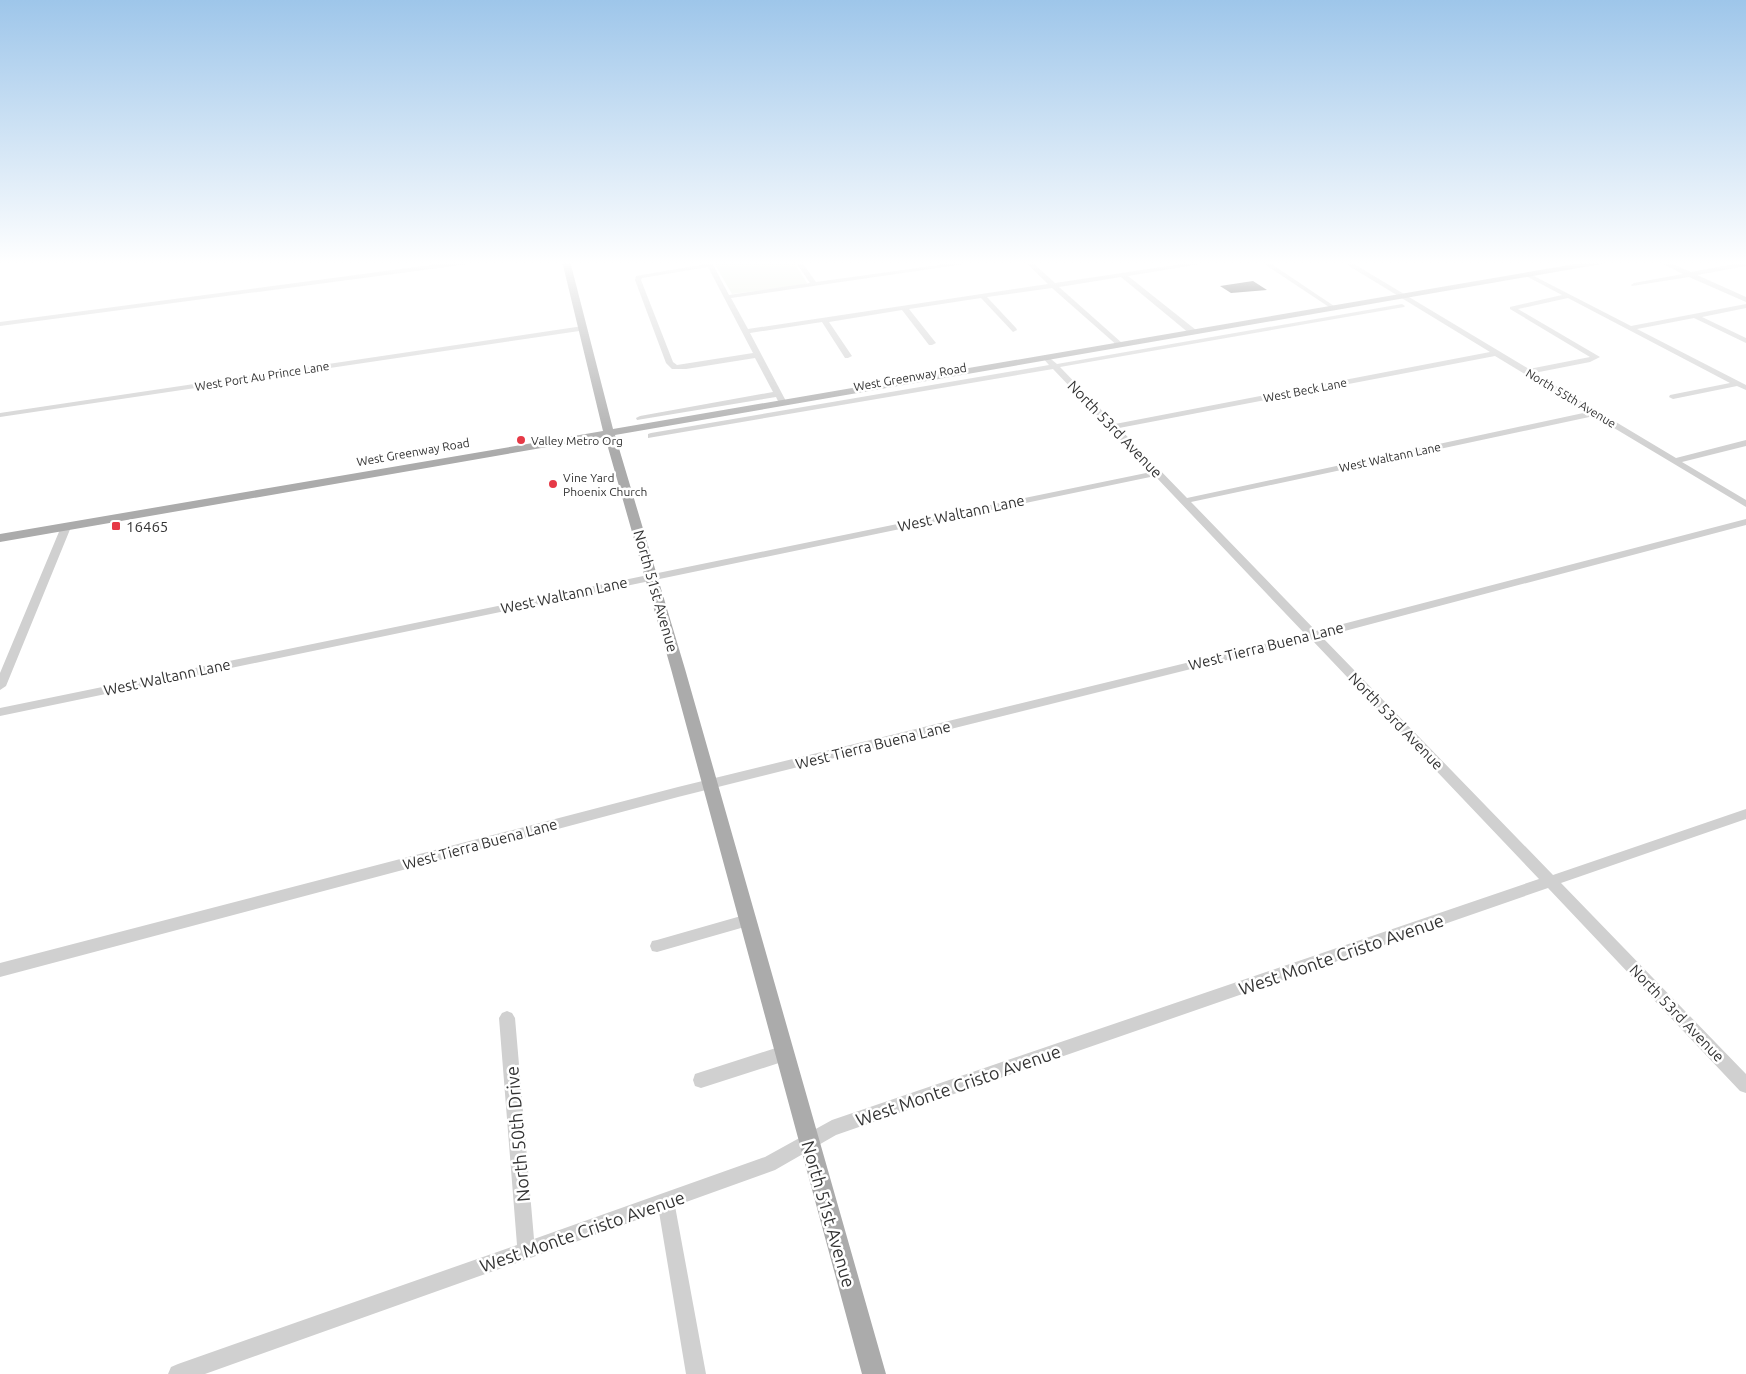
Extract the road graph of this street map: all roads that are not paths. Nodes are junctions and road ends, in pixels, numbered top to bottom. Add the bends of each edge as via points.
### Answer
1 (655, 325) edge
2 (741, 325) edge
3 (790, 325) edge
4 (827, 325) edge
5 (918, 325) edge
6 (1009, 325) edge
7 (1097, 325) edge
8 (1184, 325) edge
9 (1233, 325) edge
10 (1248, 325) edge
11 (1284, 325) edge
12 (1446, 325) edge
13 (1541, 325) edge
14 (1625, 325) edge
15 (1646, 325) edge
16 (1714, 325) edge
17 (583, 328) joint
18 (1631, 328) junction
19 (1013, 330) dead end
20 (1255, 331) junction
21 (745, 332) junction
22 (1193, 332) junction
23 (1746, 341) edge
24 (932, 343) dead end
25 (1119, 345) junction
26 (1497, 353) junction
27 (757, 355) junction
28 (848, 356) dead end
29 (1050, 361) junction
30 (1527, 372) junction
31 (1737, 384) junction
32 (1746, 388) edge
33 (831, 394) junction
34 (1674, 397) dead end
35 (780, 398) junction
36 (836, 404) junction
37 (1595, 413) junction
38 (0, 415) edge
39 (640, 418) dead end
40 (1113, 427) junction
41 (609, 432) junction
42 (651, 436) dead end
43 (1746, 444) edge
44 (1674, 460) junction
45 (1158, 473) junction
46 (1185, 501) junction
47 (1746, 504) edge
48 (1746, 522) edge
49 (66, 527) junction
50 (0, 538) edge
51 (652, 577) junction
52 (1314, 635) junction
53 (0, 686) edge
54 (0, 712) edge
55 (710, 785) junction
56 (1746, 814) edge
57 (1550, 882) junction
58 (748, 920) junction
59 (657, 946) dead end
60 (0, 970) edge
61 (507, 1018) dead end
62 (786, 1053) junction
63 (701, 1080) dead end
64 (1746, 1085) edge
65 (809, 1142) junction
66 (666, 1201) junction
67 (526, 1250) junction
68 (178, 1374) edge
69 (696, 1374) edge
70 (874, 1374) edge

1 - 27 street via 670,363 675,367
2 - 21 street
3 - 21 street
4 - 28 street
5 - 24 street
6 - 19 street
7 - 25 street
8 - 22 street
9 - 22 main road, West Greenway Road
10 - 20 street
11 - 20 street, West Greenway Road
12 - 26 street, North 55th Avenue
13 - 30 street via 1596,357
14 - 18 street
15 - 18 street
16 - 23 street
17 - 38 street, West Port Au Prince Lane
17 - 41 main road, North 51st Avenue
18 - 31 street
20 - 29 street, West Greenway Road
21 - 27 street
22 - 25 main road, West Greenway Road
25 - 29 main road, West Greenway Road
26 - 30 street, North 55th Avenue
26 - 40 street, West Beck Lane
27 - 35 street
29 - 33 main road, West Greenway Road
29 - 36 street, West Greenway Road
29 - 40 street, North 53rd Avenue
30 - 37 street, North 55th Avenue
31 - 32 street
31 - 34 street
33 - 35 main road, West Greenway Road
33 - 36 street, West Greenway Road
35 - 39 street, West Greenway Road
35 - 41 main road, West Greenway Road
36 - 42 street, West Greenway Road
37 - 44 street, North 55th Avenue
37 - 46 street, West Waltann Lane
40 - 45 street, North 53rd Avenue
41 - 49 main road, West Greenway Road
41 - 51 main road, North 51st Avenue
43 - 44 street
44 - 47 street, North 55th Avenue
45 - 46 street, North 53rd Avenue
45 - 51 street, West Waltann Lane
46 - 52 street, North 53rd Avenue
48 - 52 street, West Tierra Buena Lane
49 - 50 main road, West Greenway Road
49 - 53 street
51 - 54 street, West Waltann Lane
51 - 55 main road, North 51st Avenue
52 - 55 street, West Tierra Buena Lane
52 - 57 street, North 53rd Avenue
55 - 58 main road, North 51st Avenue
55 - 60 street, West Tierra Buena Lane
56 - 57 street, West Monte Cristo Avenue
57 - 64 street, North 53rd Avenue
57 - 65 street, West Monte Cristo Avenue via 832,1128
58 - 59 street
58 - 62 main road, North 51st Avenue
61 - 67 street, North 50th Drive
62 - 63 street
62 - 65 main road, North 51st Avenue
65 - 66 street, West Monte Cristo Avenue via 768,1164
65 - 70 main road, North 51st Avenue
66 - 67 street, West Monte Cristo Avenue
66 - 69 street
67 - 68 street, West Monte Cristo Avenue

